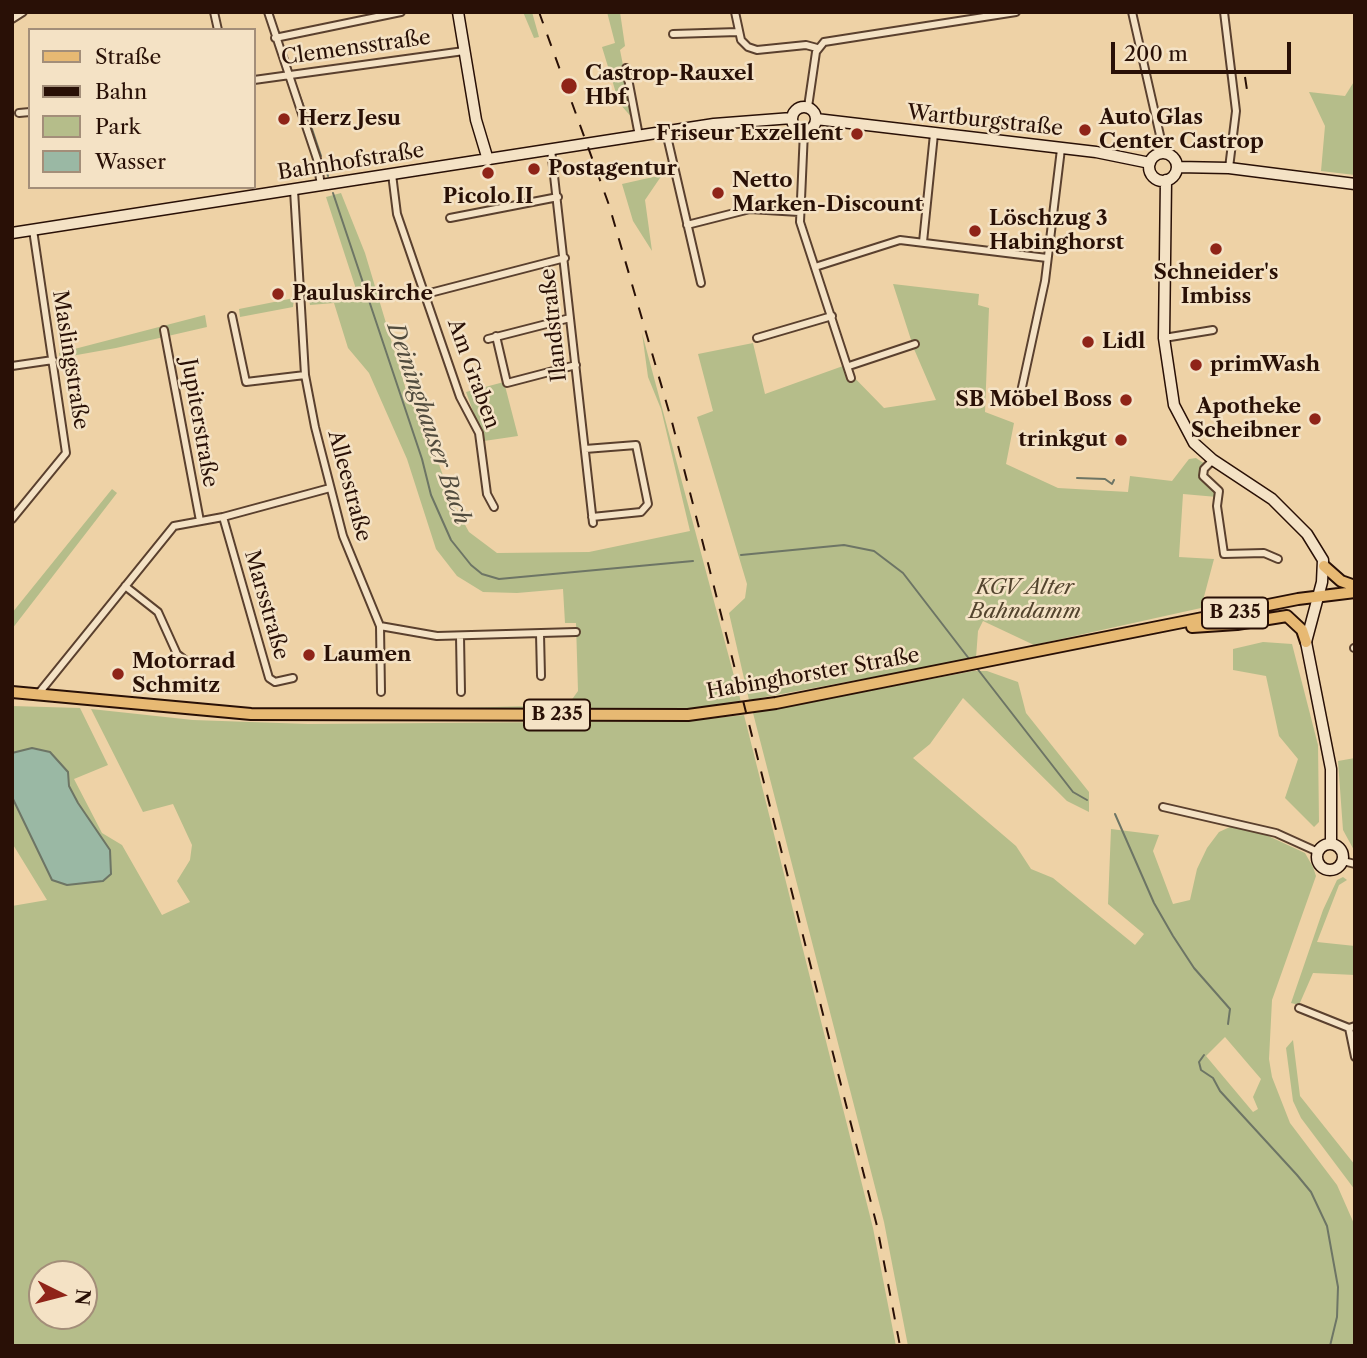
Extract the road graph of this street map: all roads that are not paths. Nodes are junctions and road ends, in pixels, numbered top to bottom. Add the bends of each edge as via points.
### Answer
1 (23, 12) edge
2 (268, 12) edge
3 (401, 12) edge
4 (458, 12) edge
5 (735, 12) edge
6 (1016, 12) edge
7 (1132, 12) edge
8 (1224, 12) edge
9 (964, 16) edge
10 (12, 19) edge
11 (738, 32) junction
12 (673, 34) dead end
13 (275, 38) junction
14 (817, 48) junction
15 (464, 51) junction
16 (626, 68) dead end
17 (288, 75) junction
18 (256, 80) edge
19 (808, 107) junction
20 (28, 112) edge
21 (19, 113) dead end
22 (792, 118) junction
23 (816, 119) junction
24 (804, 131) junction
25 (666, 132) junction
26 (934, 134) junction
27 (639, 136) junction
28 (551, 149) junction
29 (1061, 149) junction
30 (1164, 153) junction
31 (488, 160) junction
32 (1150, 163) junction
33 (1177, 167) junction
34 (1229, 168) junction
35 (392, 174) junction
36 (1166, 180) junction
37 (1355, 184) edge
38 (321, 186) junction
39 (294, 190) junction
40 (558, 197) junction
41 (799, 212) junction
42 (450, 218) dead end
43 (687, 225) junction
44 (33, 230) junction
45 (12, 233) edge
46 (923, 242) junction
47 (565, 258) junction
48 (1047, 258) junction
49 (815, 267) junction
50 (701, 283) dead end
51 (426, 294) junction
52 (232, 316) dead end
53 (832, 316) junction
54 (570, 318) junction
55 (164, 330) dead end
56 (1213, 330) dead end
57 (496, 336) junction
58 (757, 338) dead end
59 (1164, 338) junction
60 (488, 339) dead end
61 (915, 344) dead end
62 (52, 360) junction
63 (576, 365) junction
64 (12, 366) edge
65 (849, 366) junction
66 (305, 375) junction
67 (851, 378) dead end
68 (1019, 401) dead end
69 (585, 449) junction
70 (1213, 460) junction
71 (330, 488) junction
72 (494, 507) dead end
73 (223, 517) junction
74 (12, 519) edge
75 (200, 521) junction
76 (1278, 559) dead end
77 (1324, 566) junction
78 (125, 586) junction
79 (1355, 586) edge
80 (1355, 592) edge
81 (1317, 597) junction
82 (380, 626) junction
83 (1154, 630) junction
84 (576, 632) dead end
85 (540, 634) junction
86 (460, 636) junction
87 (1306, 642) junction
88 (186, 661) dead end
89 (541, 676) dead end
90 (293, 678) dead end
91 (381, 692) dead end
92 (461, 692) dead end
93 (39, 693) junction
94 (14, 696) edge
95 (145, 706) junction
96 (1163, 807) dead end
97 (1331, 844) junction
98 (1318, 852) junction
99 (1343, 861) junction
100 (1355, 864) edge
101 (1299, 1008) dead end
102 (1352, 1027) edge
103 (1355, 1057) edge

1 - 10 street
2 - 13 street
3 - 13 street
4 - 15 main road
5 - 11 street
6 - 9 street
7 - 30 street
8 - 34 street via 1236,111
9 - 14 street via 824,42
11 - 12 street
11 - 14 street via 745,45 757,50
13 - 17 street
14 - 19 street
15 - 17 street, Clemensstraße
15 - 31 main road
16 - 27 street
17 - 18 street, Clemensstraße
17 - 38 street via 317,159
19 - 22 main road via 797,109
19 - 23 main road
20 - 21 street
22 - 24 main road via 794,127
22 - 25 main road via 751,119
23 - 24 main road via 812,128
23 - 26 main road, Wartburgstraße
24 - 41 street
25 - 27 main road
25 - 43 street
26 - 29 main road, Wartburgstraße
26 - 46 street
27 - 28 main road, Bahnhofstraße
28 - 31 main road, Bahnhofstraße
28 - 40 street, Ilandstraße
29 - 32 main road, Wartburgstraße
29 - 48 street
30 - 32 main road via 1155,155
30 - 33 main road via 1173,157
31 - 35 main road, Bahnhofstraße
32 - 36 main road via 1153,176
33 - 34 main road
33 - 36 main road via 1174,176
34 - 37 main road
35 - 38 main road, Bahnhofstraße
35 - 51 street, Am Graben via 397,214
36 - 59 main road
38 - 39 main road, Bahnhofstraße
39 - 44 main road, Bahnhofstraße
39 - 66 street, Alleestraße
40 - 42 street
40 - 47 street, Ilandstraße
41 - 43 street via 750,209
41 - 49 street
43 - 50 street
44 - 45 main road, Bahnhofstraße
44 - 62 street, Maslingstraße
46 - 48 street
46 - 49 street via 892,241
47 - 51 street
47 - 54 street, Ilandstraße
48 - 68 street
49 - 53 street
51 - 72 street, Am Graben via 460,397 480,433 487,494
52 - 66 street via 247,382
53 - 58 street
53 - 65 street
54 - 57 street
54 - 63 street, Ilandstraße
55 - 75 street, Jupiterstraße
56 - 59 street
57 - 60 street
57 - 63 street via 507,383
59 - 70 main road via 1174,405 1194,443
61 - 65 street
62 - 64 street
62 - 74 street, Maslingstraße via 66,455
63 - 69 street, Ilandstraße
65 - 67 street
66 - 71 street, Alleestraße
69 - 69 street, Ilandstraße via 592,520 640,512 648,504 636,445
70 - 76 street via 1203,477 1219,491 1224,554 1264,553
70 - 77 main road via 1272,499 1314,542
71 - 73 street
71 - 82 street, Alleestraße via 350,556
73 - 75 street
73 - 90 street, Marsstraße via 269,678
75 - 78 street via 168,530
77 - 79 main road
77 - 81 main road
78 - 88 street via 158,612 177,654
78 - 93 street
80 - 81 main road, Habinghorster Straße / B 235
81 - 83 main road, Habinghorster Straße / B 235
81 - 87 main road
82 - 86 street
82 - 91 street
83 - 87 main road via 1287,616 1302,630
83 - 95 main road, Habinghorster Straße / B 235 via 728,712 278,715
84 - 85 street
85 - 86 street
85 - 89 street
86 - 92 street
87 - 97 main road via 1331,769
93 - 94 main road, Habinghorster Straße
93 - 95 main road, Habinghorster Straße / B 235
94 - 95 main road, Habinghorster Straße / B 235
96 - 98 street via 1276,832
97 - 98 main road
97 - 99 main road via 1341,849
98 - 99 main road via 1318,862 1326,869 1336,869
99 - 100 street
101 - 102 street
102 - 103 street

